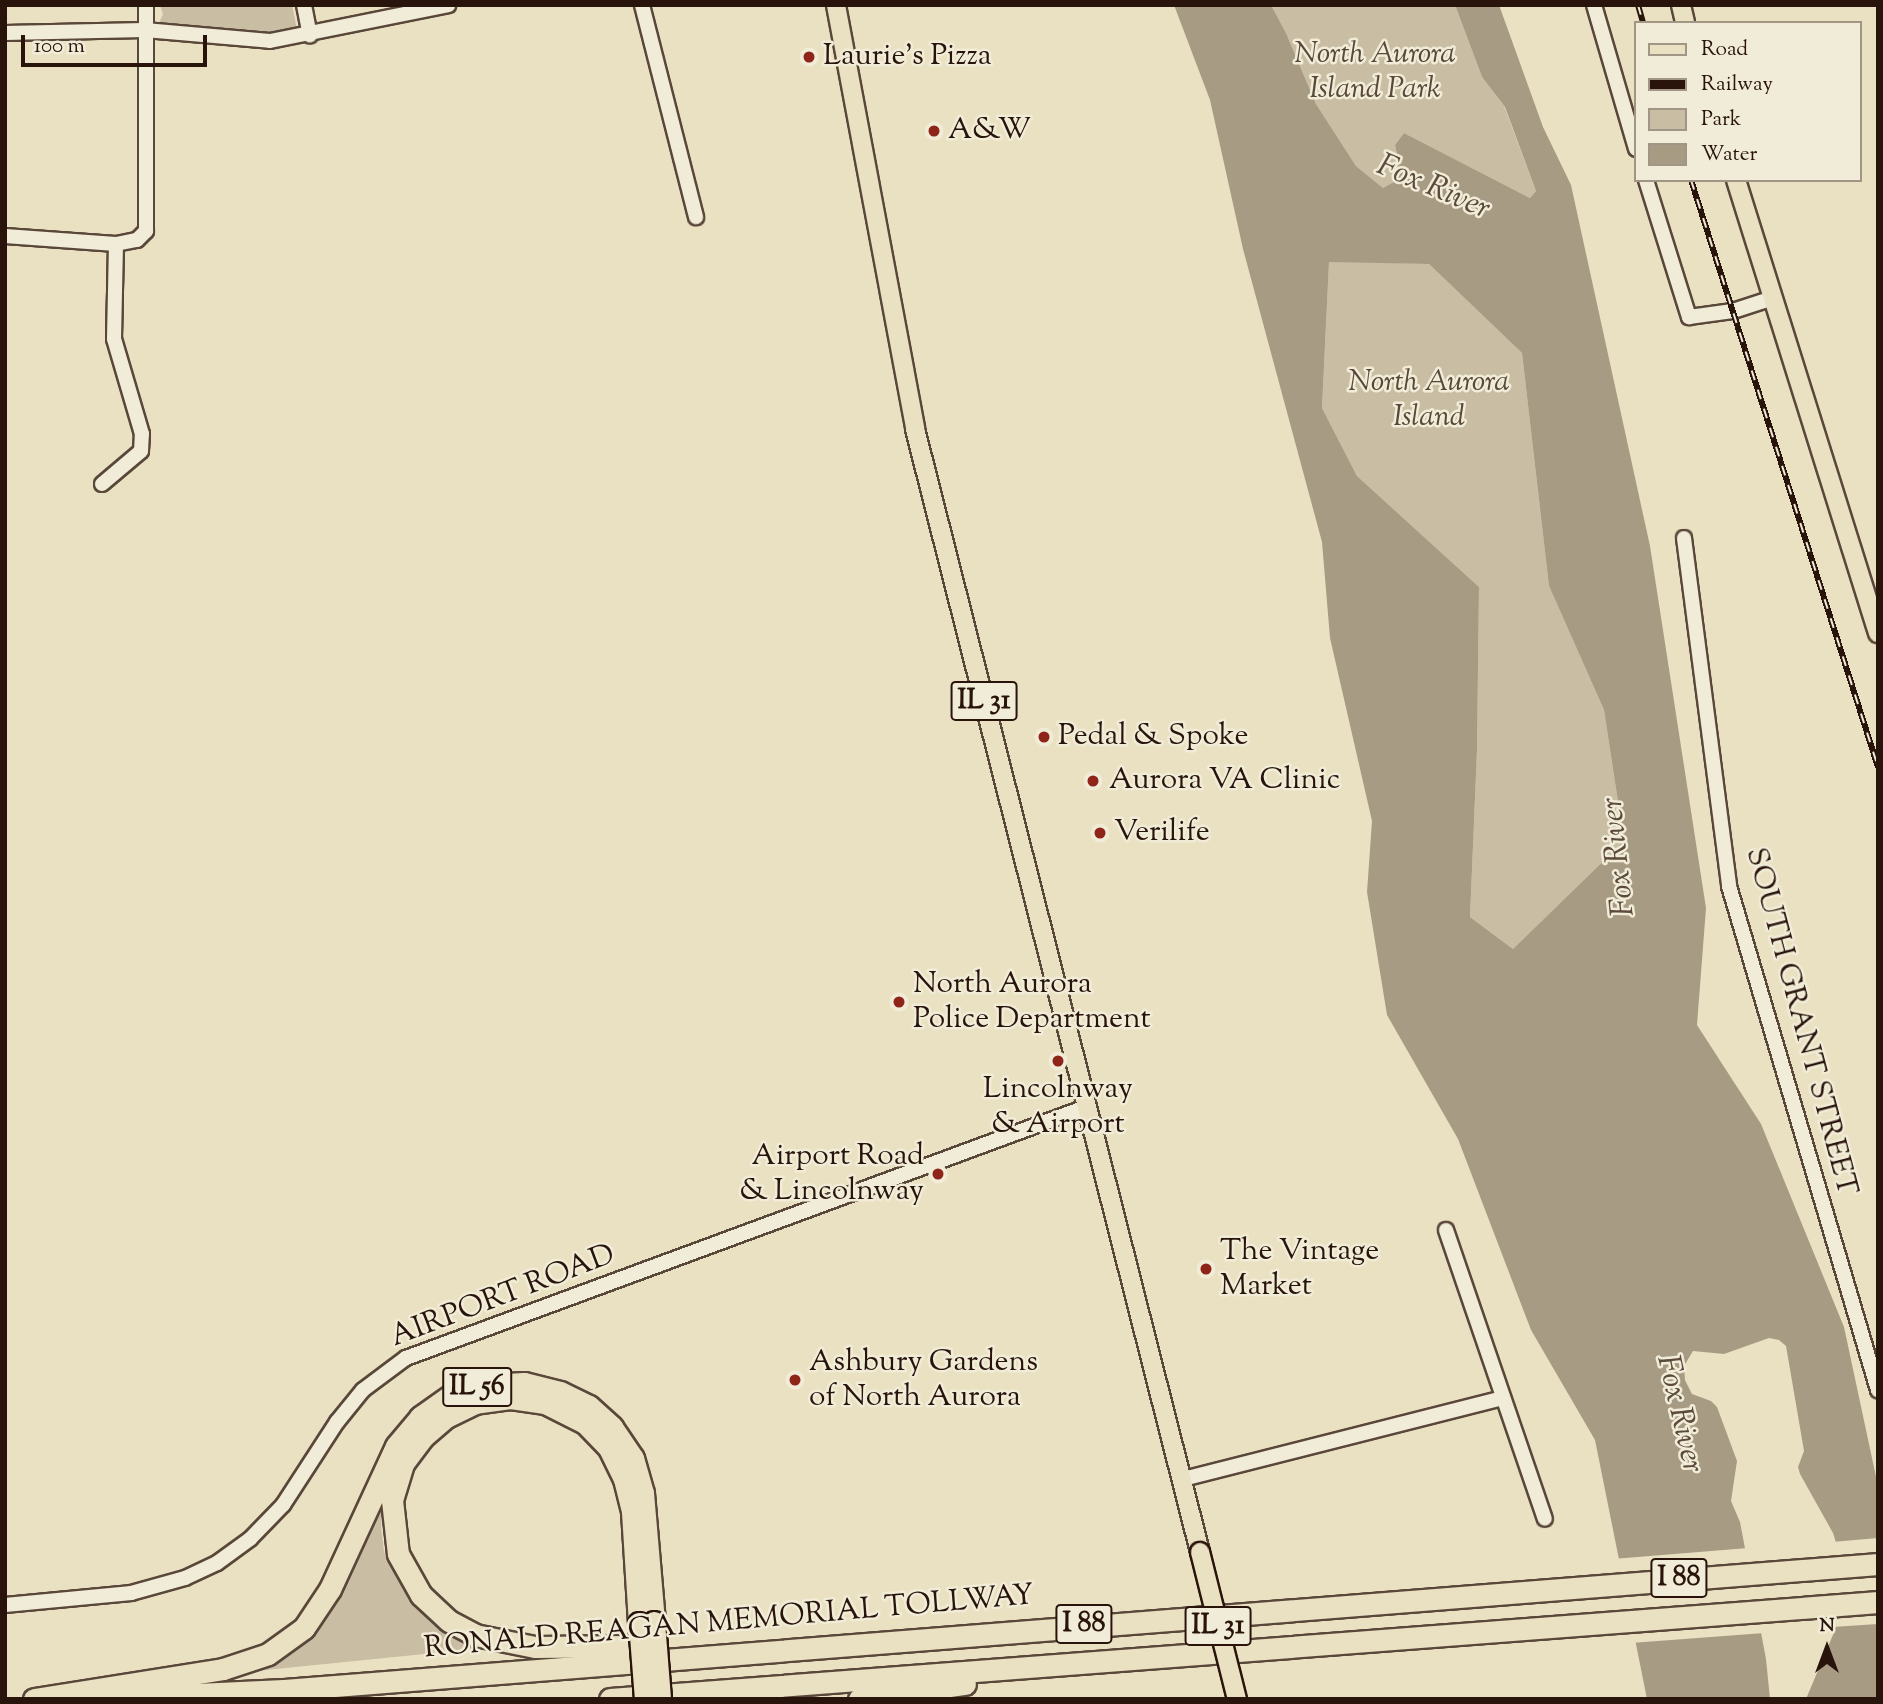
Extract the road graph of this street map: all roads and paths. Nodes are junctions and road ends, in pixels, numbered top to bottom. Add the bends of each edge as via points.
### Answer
1 (146, 5) edge
2 (304, 5) edge
3 (447, 5) edge
4 (642, 5) edge
5 (836, 5) edge
6 (1594, 5) edge
7 (145, 30) junction
8 (5, 33) edge
9 (310, 35) junction
10 (1634, 142) edge
11 (1647, 182) edge
12 (1737, 182) edge
13 (696, 217) dead end
14 (5, 236) edge
15 (116, 244) junction
16 (1773, 298) junction
17 (102, 484) dead end
18 (1684, 538) dead end
19 (1878, 633) edge
20 (1086, 1107) junction
21 (1446, 1230) dead end
22 (1878, 1390) edge
23 (1502, 1398) junction
24 (1183, 1479) junction
25 (1545, 1519) dead end
26 (1878, 1564) edge
27 (1878, 1602) edge
28 (5, 1605) edge
29 (646, 1623) junction
30 (688, 1655) junction
31 (1034, 1665) junction
32 (34, 1699) edge
33 (88, 1699) edge
34 (610, 1699) edge
35 (645, 1699) edge
36 (660, 1699) edge
37 (859, 1699) edge
38 (1237, 1699) edge

1 - 7 street
2 - 9 street
3 - 9 street
4 - 13 street
5 - 20 main road, IL 31 via 915,429
6 - 10 street
7 - 8 street
7 - 9 street via 248,41
7 - 15 street via 148,223 131,243
11 - 16 street via 1689,317 1733,312
12 - 16 main road
14 - 15 street
15 - 17 street via 114,339 142,434 141,451
16 - 19 main road
18 - 22 street, SOUTH GRANT STREET via 1729,887
20 - 24 main road, IL 31
20 - 28 street, AIRPORT ROAD via 406,1358 363,1390 283,1505 250,1539 217,1563 186,1578 131,1593
21 - 23 street
23 - 24 street
23 - 25 street
24 - 38 main road, IL 31, bridge
26 - 30 highway, RONALD REAGAN MEMORIAL TOLLWAY / I 88
27 - 31 highway, I 88
29 - 30 highway via 624,1479 609,1448 585,1423 545,1403 510,1398 475,1403 446,1417 402,1464 392,1500 398,1554 421,1595 449,1620 475,1635 535,1647 629,1646
29 - 32 highway, IL 56 via 643,1493 633,1458 612,1427 589,1406 560,1392 524,1383 487,1385 454,1393 420,1417 396,1446 330,1589 304,1628 268,1654 223,1669
29 - 35 highway, bridge
29 - 36 highway, IL 56, bridge
30 - 33 highway, RONALD REAGAN MEMORIAL TOLLWAY / I 88 via 284,1689
31 - 34 highway, I 88
31 - 37 highway via 964,1684

